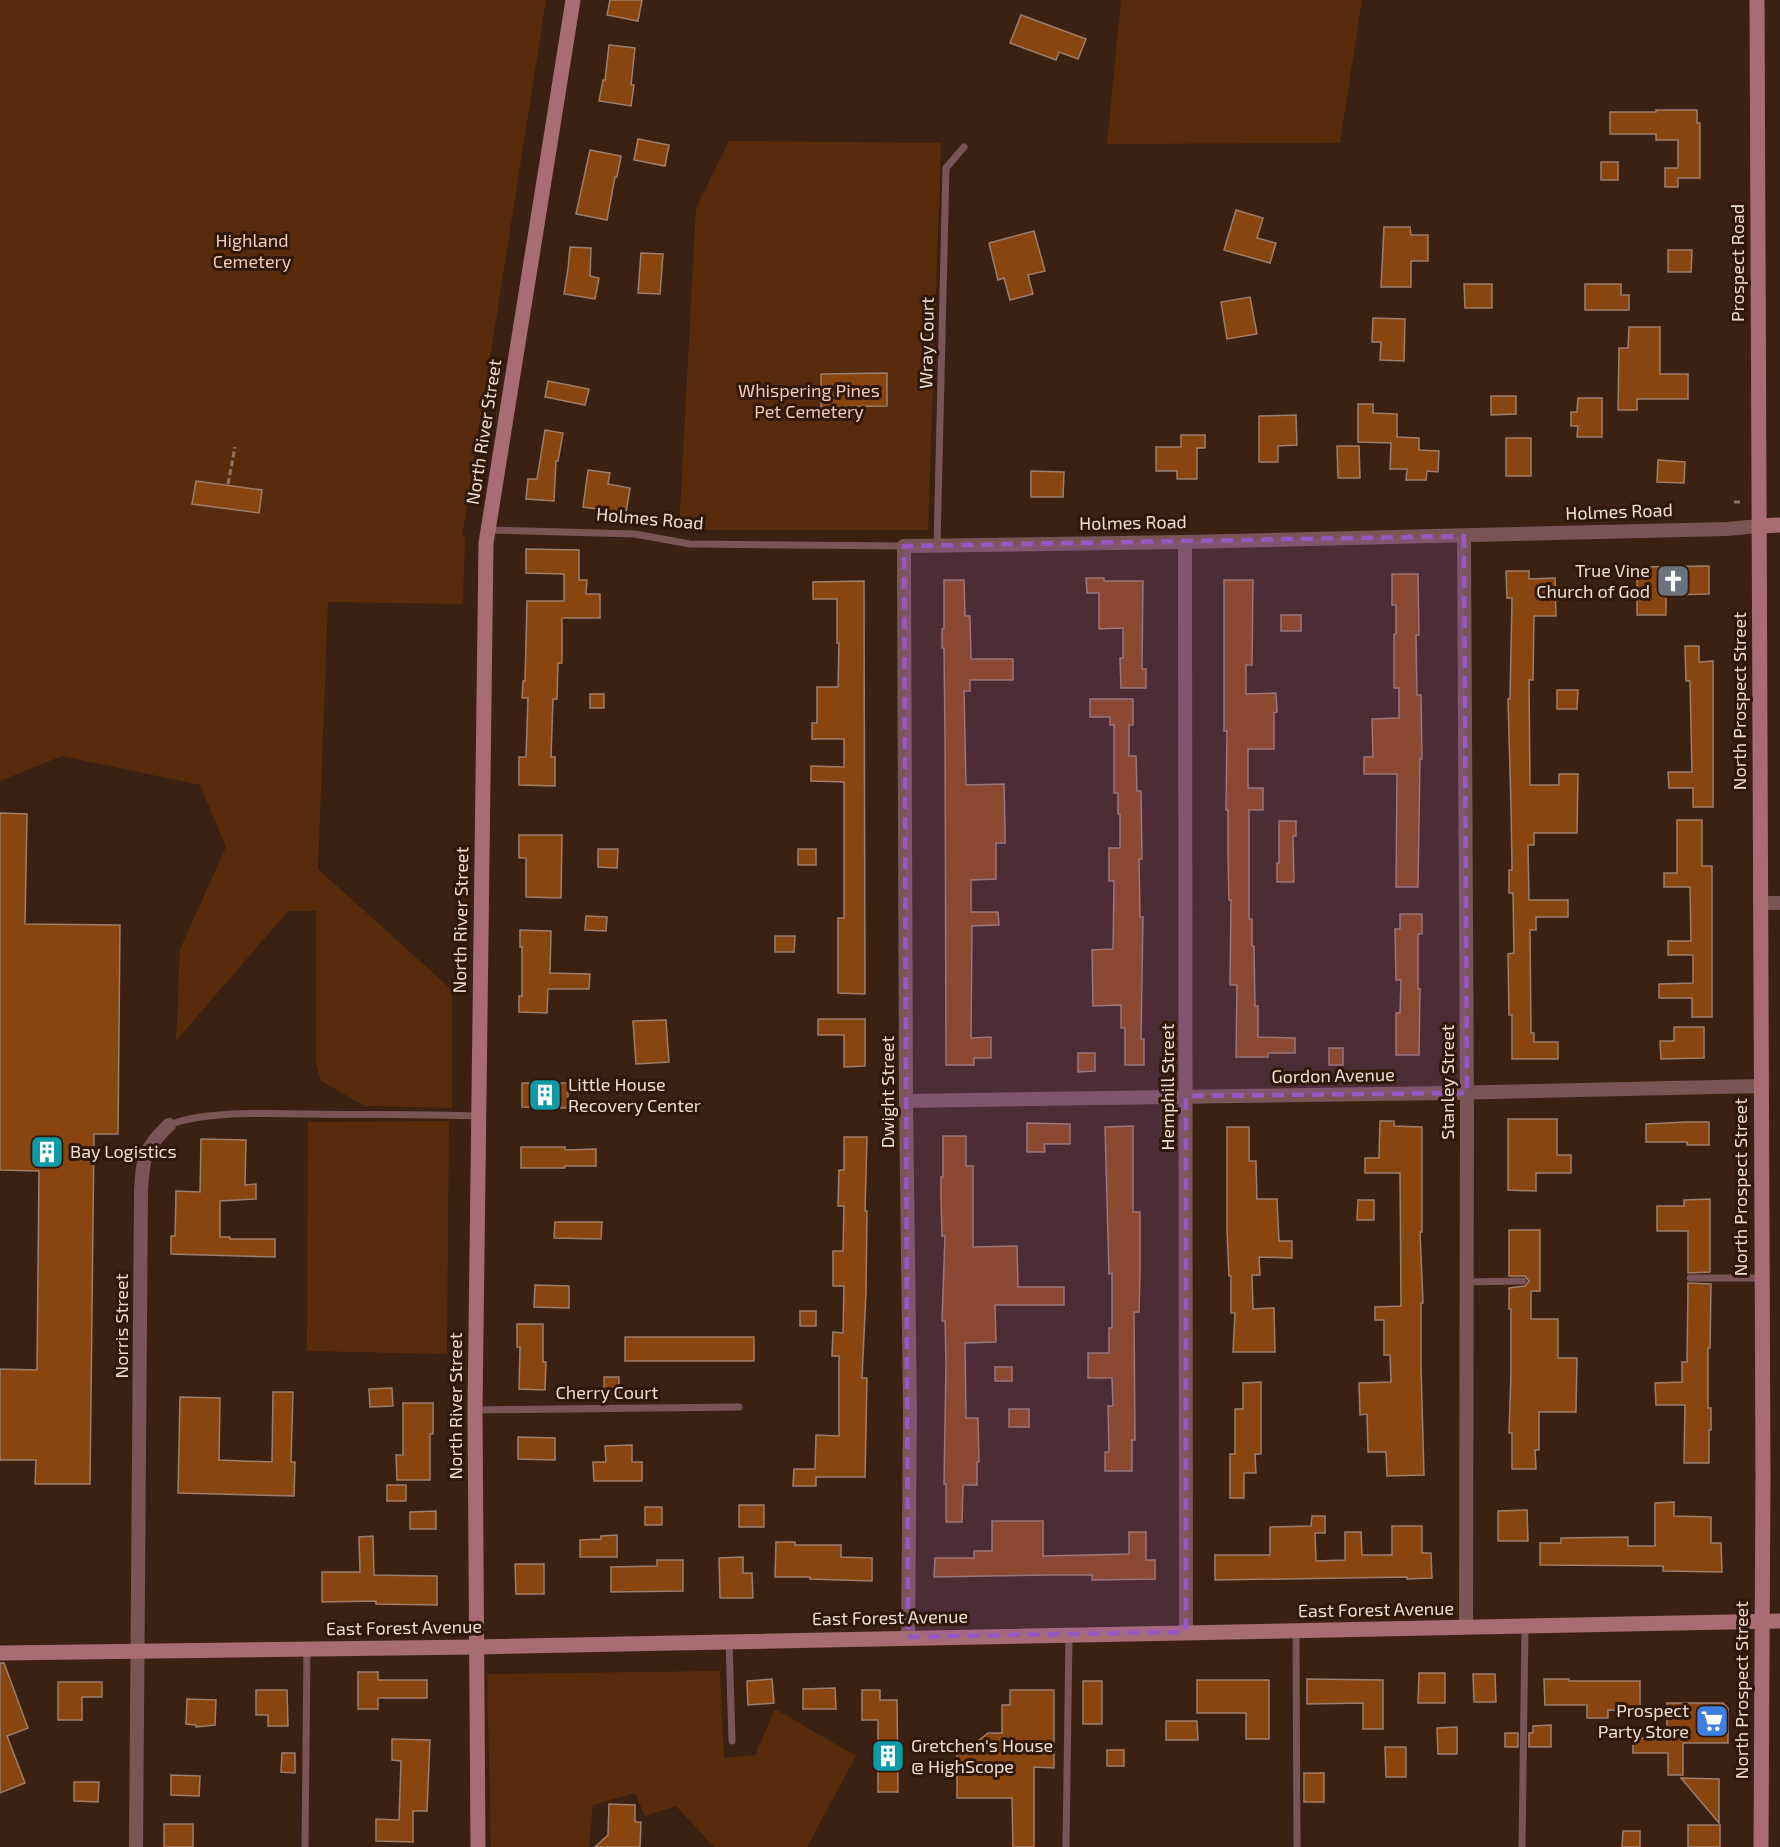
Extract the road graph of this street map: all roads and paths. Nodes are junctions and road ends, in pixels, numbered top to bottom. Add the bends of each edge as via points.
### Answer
1 (573, 0) edge
2 (1757, 0) edge
3 (964, 147) dead end
4 (235, 447) dead end
5 (228, 484) dead end
6 (1734, 502) dead end
7 (1740, 502) dead end
8 (1780, 525) edge
9 (1759, 526) junction
10 (488, 530) junction
11 (1464, 536) junction
12 (1185, 542) junction
13 (904, 546) junction
14 (937, 546) junction
15 (1761, 903) junction
16 (1780, 903) edge
17 (1761, 1086) junction
18 (1467, 1093) junction
19 (1186, 1096) junction
20 (906, 1101) junction
21 (1736, 1106) dead end
22 (1746, 1106) dead end
23 (478, 1116) junction
24 (169, 1125) joint
25 (1690, 1278) dead end
26 (1761, 1278) junction
27 (1466, 1281) junction
28 (1523, 1281) dead end
29 (739, 1407) dead end
30 (475, 1410) junction
31 (1762, 1621) junction
32 (1780, 1621) edge
33 (1466, 1627) junction
34 (1525, 1627) junction
35 (1296, 1631) junction
36 (1186, 1632) junction
37 (1069, 1635) junction
38 (908, 1637) junction
39 (729, 1641) junction
40 (476, 1647) junction
41 (307, 1648) junction
42 (138, 1651) junction
43 (0, 1653) edge
44 (732, 1741) dead end
45 (136, 1847) edge
46 (305, 1847) edge
47 (478, 1847) edge
48 (1066, 1847) edge
49 (1296, 1847) edge
50 (1522, 1847) edge
51 (1761, 1847) edge

1 - 10 main road, North River Street
2 - 9 main road, Prospect Road
3 - 14 lane, Wray Court via 946,168
4 - 5 path
6 - 7 path
8 - 9 main road, Holmes Road
9 - 11 street, Holmes Road
9 - 15 main road, North Prospect Street
10 - 13 lane, Holmes Road via 635,534 690,544
10 - 23 main road, North River Street
11 - 12 street, Holmes Road
11 - 18 street, Stanley Street
12 - 14 street, Holmes Road
12 - 19 street, Hemphill Street
13 - 14 street, Holmes Road
13 - 20 street, Dwight Street
15 - 16 street
15 - 17 main road, North Prospect Street
17 - 18 street, Gordon Avenue
17 - 26 main road, North Prospect Street
18 - 19 street, Gordon Avenue
18 - 27 street, Stanley Street
19 - 20 street, Gordon Avenue
19 - 36 street, Hemphill Street
20 - 38 street, Dwight Street
21 - 22 path
23 - 24 lane, Norris Street via 252,1114
23 - 30 main road, North River Street
24 - 42 street, Norris Street via 153,1140 143,1161 141,1191
25 - 26 lane
26 - 31 main road, North Prospect Street
27 - 28 lane
27 - 33 street, Stanley Street
29 - 30 lane, Cherry Court
30 - 40 main road, North River Street
31 - 32 main road, East Forest Avenue
31 - 34 main road, East Forest Avenue
31 - 51 main road, North Prospect Street
33 - 34 main road, East Forest Avenue
33 - 35 main road, East Forest Avenue
34 - 50 lane
35 - 36 main road, East Forest Avenue
35 - 49 lane
36 - 37 main road, East Forest Avenue
37 - 38 main road, East Forest Avenue
37 - 48 lane
38 - 39 main road, East Forest Avenue
39 - 40 main road, East Forest Avenue
39 - 44 lane
40 - 41 main road, East Forest Avenue
40 - 47 main road, North River Street
41 - 42 main road, East Forest Avenue
41 - 46 lane
42 - 43 main road, East Forest Avenue
42 - 45 street, Norris Street

